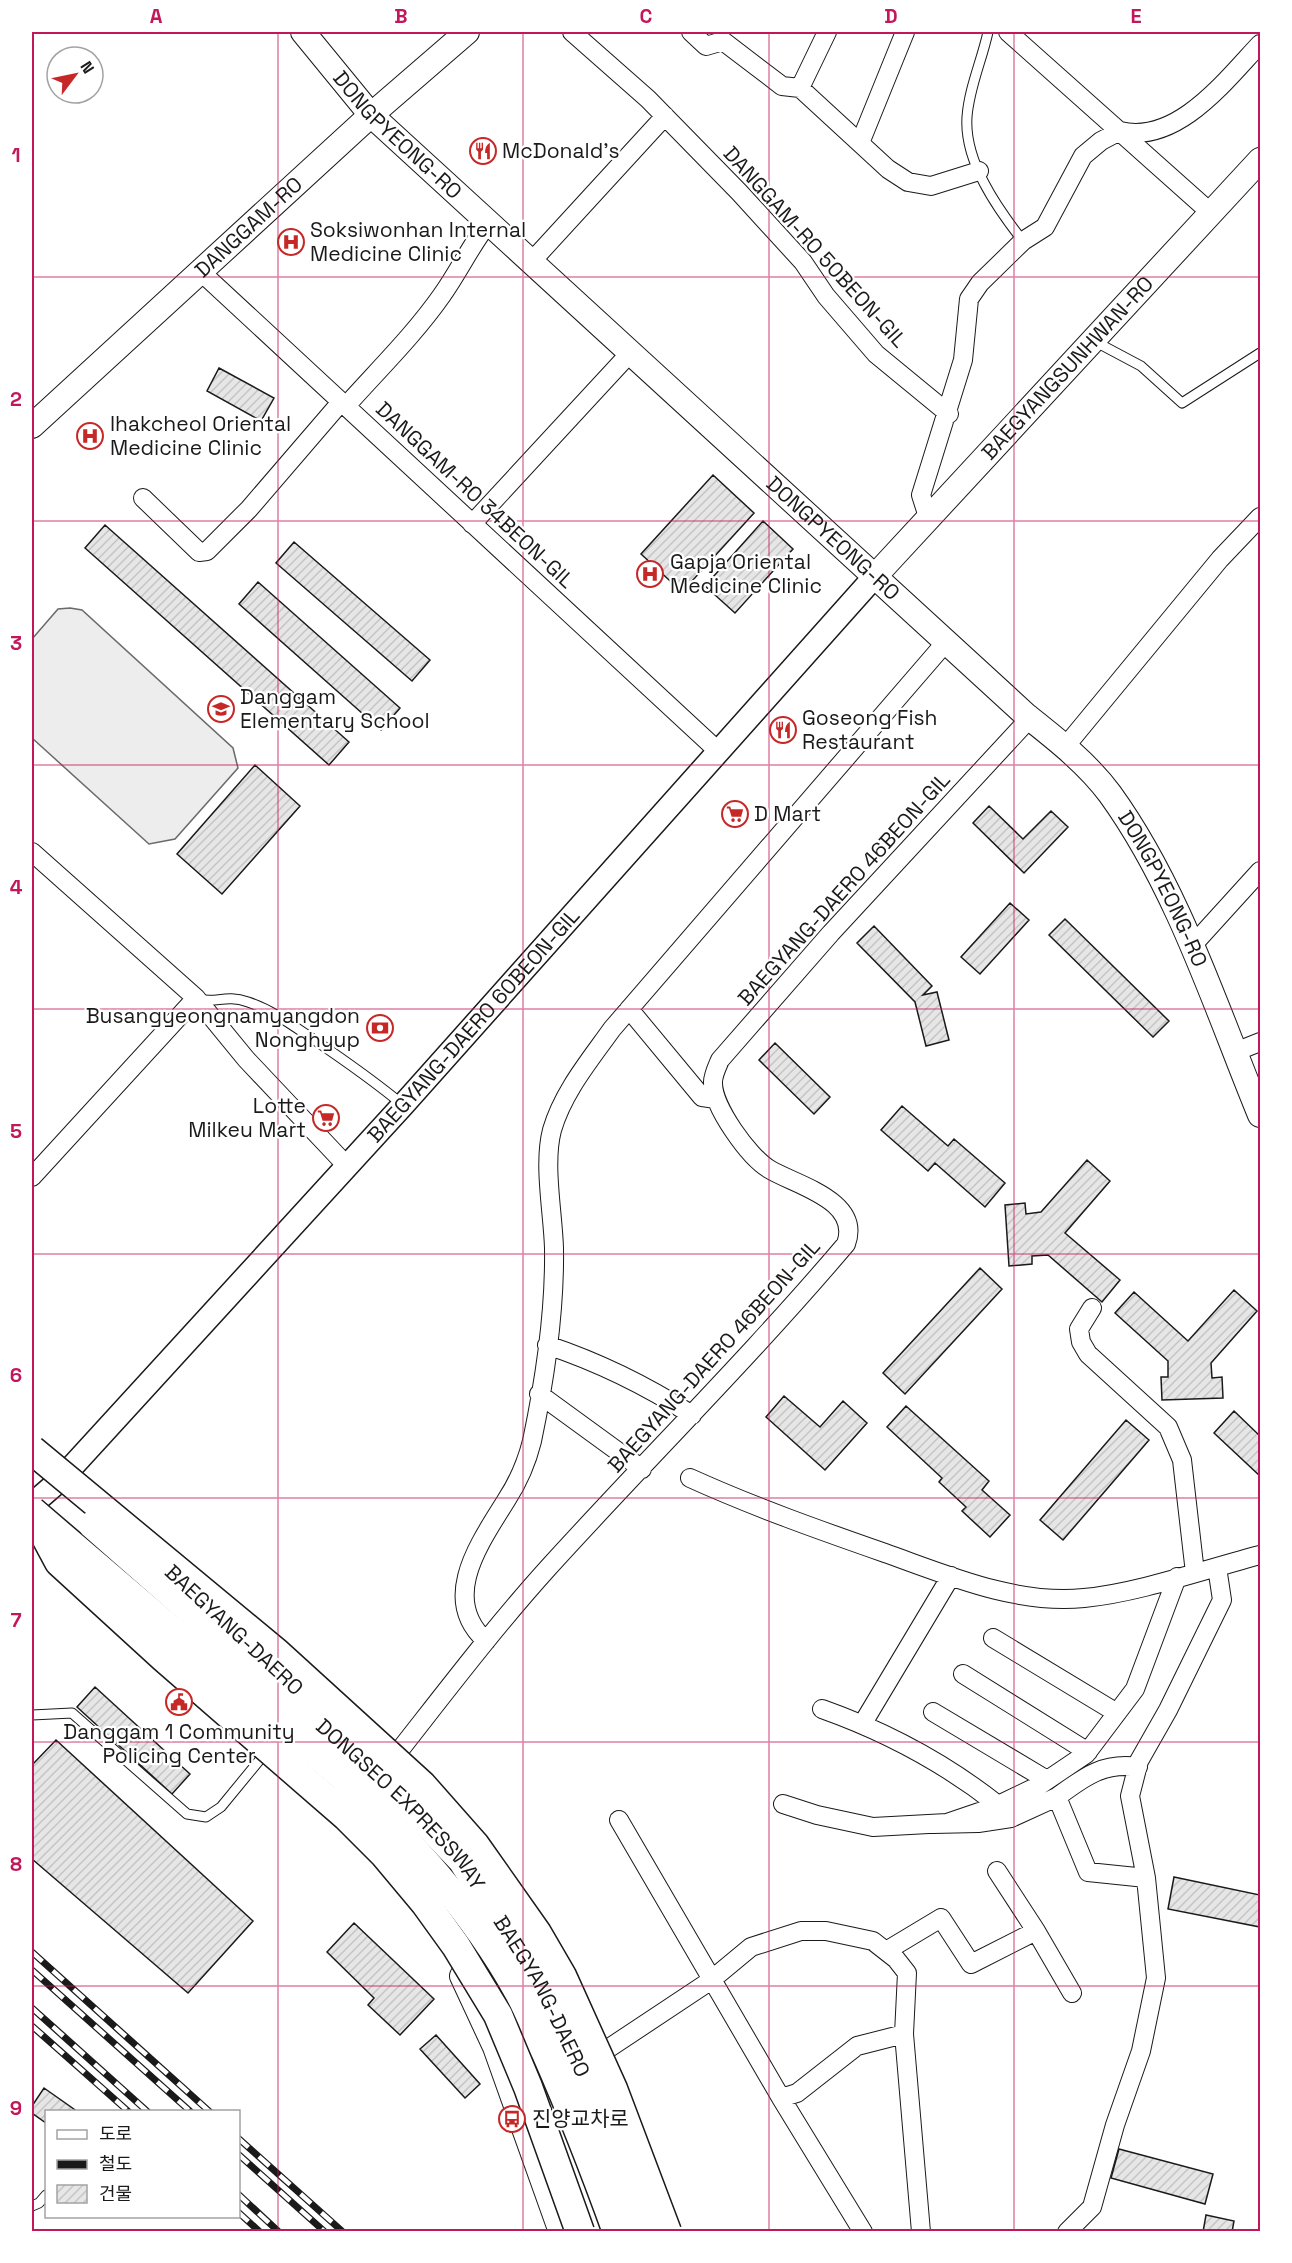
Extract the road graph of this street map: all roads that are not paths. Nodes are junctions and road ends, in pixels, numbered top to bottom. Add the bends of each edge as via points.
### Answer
1 (303, 32) edge
2 (572, 32) edge
3 (691, 32) edge
4 (827, 32) edge
5 (905, 32) edge
6 (988, 32) edge
7 (1008, 32) edge
8 (463, 33) edge
9 (728, 37) edge
10 (1260, 45) edge
11 (800, 88) junction
12 (371, 115) junction
13 (665, 117) junction
14 (1120, 131) junction
15 (860, 143) junction
16 (1260, 160) edge
17 (978, 171) junction
18 (1211, 213) junction
19 (489, 222) junction
20 (1023, 241) junction
21 (532, 261) junction
22 (201, 272) junction
23 (1094, 340) junction
24 (630, 352) junction
25 (1260, 353) edge
26 (344, 404) junction
27 (949, 414) junction
28 (32, 426) edge
29 (143, 498) dead end
30 (928, 517) junction
31 (1260, 517) edge
32 (472, 524) junction
33 (876, 575) junction
34 (946, 642) junction
35 (1030, 718) junction
36 (1065, 747) junction
37 (718, 751) junction
38 (32, 852) edge
39 (1260, 871) edge
40 (1191, 947) junction
41 (196, 998) junction
42 (629, 1009) junction
43 (1260, 1042) edge
44 (1235, 1052) junction
45 (716, 1099) junction
46 (403, 1105) junction
47 (1260, 1115) edge
48 (347, 1166) junction
49 (32, 1177) edge
50 (1092, 1308) dead end
51 (547, 1345) junction
52 (539, 1394) junction
53 (692, 1415) junction
54 (32, 1444) edge
55 (32, 1450) edge
56 (642, 1469) junction
57 (32, 1472) edge
58 (66, 1473) junction
59 (690, 1478) dead end
60 (32, 1500) edge
61 (32, 1511) edge
62 (32, 1528) edge
63 (131, 1536) junction
64 (1260, 1555) edge
65 (1216, 1567) junction
66 (1186, 1575) junction
67 (951, 1576) junction
68 (92, 1577) junction
69 (993, 1638) dead end
70 (486, 1641) junction
71 (963, 1674) dead end
72 (235, 1700) junction
73 (822, 1709) dead end
74 (933, 1712) dead end
75 (1117, 1713) junction
76 (32, 1715) edge
77 (863, 1723) junction
78 (275, 1742) junction
79 (1088, 1752) junction
80 (388, 1764) junction
81 (1138, 1767) junction
82 (1047, 1780) junction
83 (1057, 1797) junction
84 (783, 1804) dead end
85 (998, 1805) junction
86 (619, 1820) dead end
87 (933, 1824) junction
88 (997, 1871) dead end
89 (1146, 1878) junction
90 (1036, 1931) junction
91 (886, 1951) junction
92 (710, 1981) junction
93 (1072, 1993) dead end
94 (904, 2034) junction
95 (583, 2065) junction
96 (781, 2098) junction
97 (45, 2196) edge
98 (32, 2206) edge
99 (561, 2232) edge
100 (580, 2232) edge
101 (602, 2232) edge
102 (617, 2232) edge
103 (643, 2232) edge
104 (667, 2232) edge
105 (863, 2232) edge
106 (921, 2232) edge
107 (1067, 2232) edge

1 - 12 main road, DONGPYEONG-RO
2 - 13 street, DANGGAM-RO 50BEON-GIL
3 - 9 street via 706,46
4 - 11 street
5 - 15 street
6 - 17 lane via 967,118 967,135
7 - 14 street
8 - 12 main road, DANGGAM-RO
9 - 11 street via 782,86
10 - 14 street via 1200,107 1135,135
11 - 15 street
12 - 19 main road, DONGPYEONG-RO
12 - 22 main road, DANGGAM-RO
13 - 21 street
13 - 27 street, DANGGAM-RO 50BEON-GIL via 803,262 826,296 876,354
14 - 18 street
14 - 20 street via 1083,156 1045,227
15 - 17 street via 908,182 931,186
16 - 18 main road, BAEGYANGSUNHWAN-RO
17 - 20 lane
18 - 23 main road, BAEGYANGSUNHWAN-RO
19 - 21 main road, DONGPYEONG-RO
19 - 26 street via 429,312
20 - 27 street via 969,299 963,360
21 - 24 main road, DONGPYEONG-RO
22 - 26 street, DANGGAM-RO 34BEON-GIL
22 - 28 main road, DANGGAM-RO
23 - 25 lane via 1141,366 1182,404
23 - 30 main road, BAEGYANGSUNHWAN-RO
24 - 32 street
24 - 33 main road, DONGPYEONG-RO
26 - 29 street via 207,551 199,552
26 - 32 street, DANGGAM-RO 34BEON-GIL
27 - 30 street via 921,495
30 - 33 main road, BAEGYANGSUNHWAN-RO
31 - 36 street via 1220,559
32 - 37 street, DANGGAM-RO 34BEON-GIL
33 - 34 main road, DONGPYEONG-RO
33 - 37 street, BAEGYANG-DAERO 60BEON-GIL
34 - 35 main road, DONGPYEONG-RO
34 - 42 street
35 - 36 main road, DONGPYEONG-RO
35 - 45 street, BAEGYANG-DAERO 46BEON-GIL via 831,933 720,1060 713,1081
36 - 40 main road, DONGPYEONG-RO via 1109,792 1160,873
37 - 46 street, BAEGYANG-DAERO 60BEON-GIL
38 - 41 street
39 - 40 street
40 - 44 main road, DONGPYEONG-RO
41 - 46 lane via 209,1002 230,997 279,1016 367,1075
41 - 48 street via 246,1059
41 - 49 street
42 - 45 street via 702,1098
42 - 51 street via 576,1079 552,1131 553,1292
43 - 44 street
44 - 47 main road, DONGPYEONG-RO
45 - 53 street, BAEGYANG-DAERO 46BEON-GIL via 746,1146 767,1169 835,1204 847,1223 849,1237 804,1295
46 - 48 street, BAEGYANG-DAERO 60BEON-GIL
48 - 58 street, BAEGYANG-DAERO 60BEON-GIL
50 - 66 street via 1079,1329 1088,1354 1168,1427 1182,1460
51 - 52 street
51 - 53 street via 601,1366
52 - 56 street
52 - 70 street via 522,1472 477,1545 467,1570 469,1618 477,1634
53 - 56 street, BAEGYANG-DAERO 46BEON-GIL
54 - 58 main road, BAEGYANG-DAERO
55 - 104 highway, bridge via 277,1653 422,1785 475,1845 562,1976 613,2090
56 - 70 street, BAEGYANG-DAERO 46BEON-GIL via 548,1568
57 - 103 highway, DONGSEO EXPRESSWAY, bridge via 351,1751 462,1860 539,1981 593,2095
58 - 60 street, BAEGYANG-DAERO 60BEON-GIL via 37,1500
58 - 63 main road, BAEGYANG-DAERO
59 - 67 street via 761,1509
61 - 100 highway, bridge via 58,1562 347,1817 425,1903 498,2015
61 - 102 highway, DONGSEO EXPRESSWAY, bridge via 342,1776 442,1878 519,1992 570,2108
62 - 68 main road, BAEGYANG-DAERO
63 - 68 main road via 110,1530 94,1540 90,1552
63 - 80 main road, BAEGYANG-DAERO via 320,1709
64 - 65 street
65 - 66 street
65 - 81 street via 1222,1600
66 - 67 street via 1083,1598 1020,1593
66 - 75 street via 1135,1689
67 - 77 street
68 - 72 main road, BAEGYANG-DAERO
69 - 75 street
70 - 80 street, BAEGYANG-DAERO 46BEON-GIL
71 - 79 street
72 - 78 main road, BAEGYANG-DAERO
72 - 101 main road, BAEGYANG-DAERO via 356,1797 408,1850 491,1964 553,2096
73 - 77 street
74 - 82 street
75 - 79 street
76 - 78 lane via 72,1713 187,1814 206,1817 221,1808
77 - 85 street via 971,1784
78 - 99 main road, BAEGYANG-DAERO via 411,1894 455,1960 495,2047
79 - 82 street
80 - 95 main road, BAEGYANG-DAERO via 446,1824 506,1912
81 - 83 street via 1118,1764 1083,1778
81 - 89 street via 1130,1796
82 - 85 street
83 - 87 street via 1011,1818
83 - 89 street via 1088,1872
84 - 87 street via 873,1827
85 - 87 street
86 - 92 street
88 - 90 street
89 - 107 street via 1156,1978 1141,2050 1092,2207
90 - 91 street via 971,1964 941,1918
90 - 93 street
91 - 92 street via 873,1941 826,1931 801,1931 751,1947
91 - 94 street via 907,1973
92 - 95 street
92 - 96 street
94 - 96 street via 857,2046 797,2093
94 - 106 street
95 - 103 main road, BAEGYANG-DAERO
96 - 105 street
97 - 98 lane

